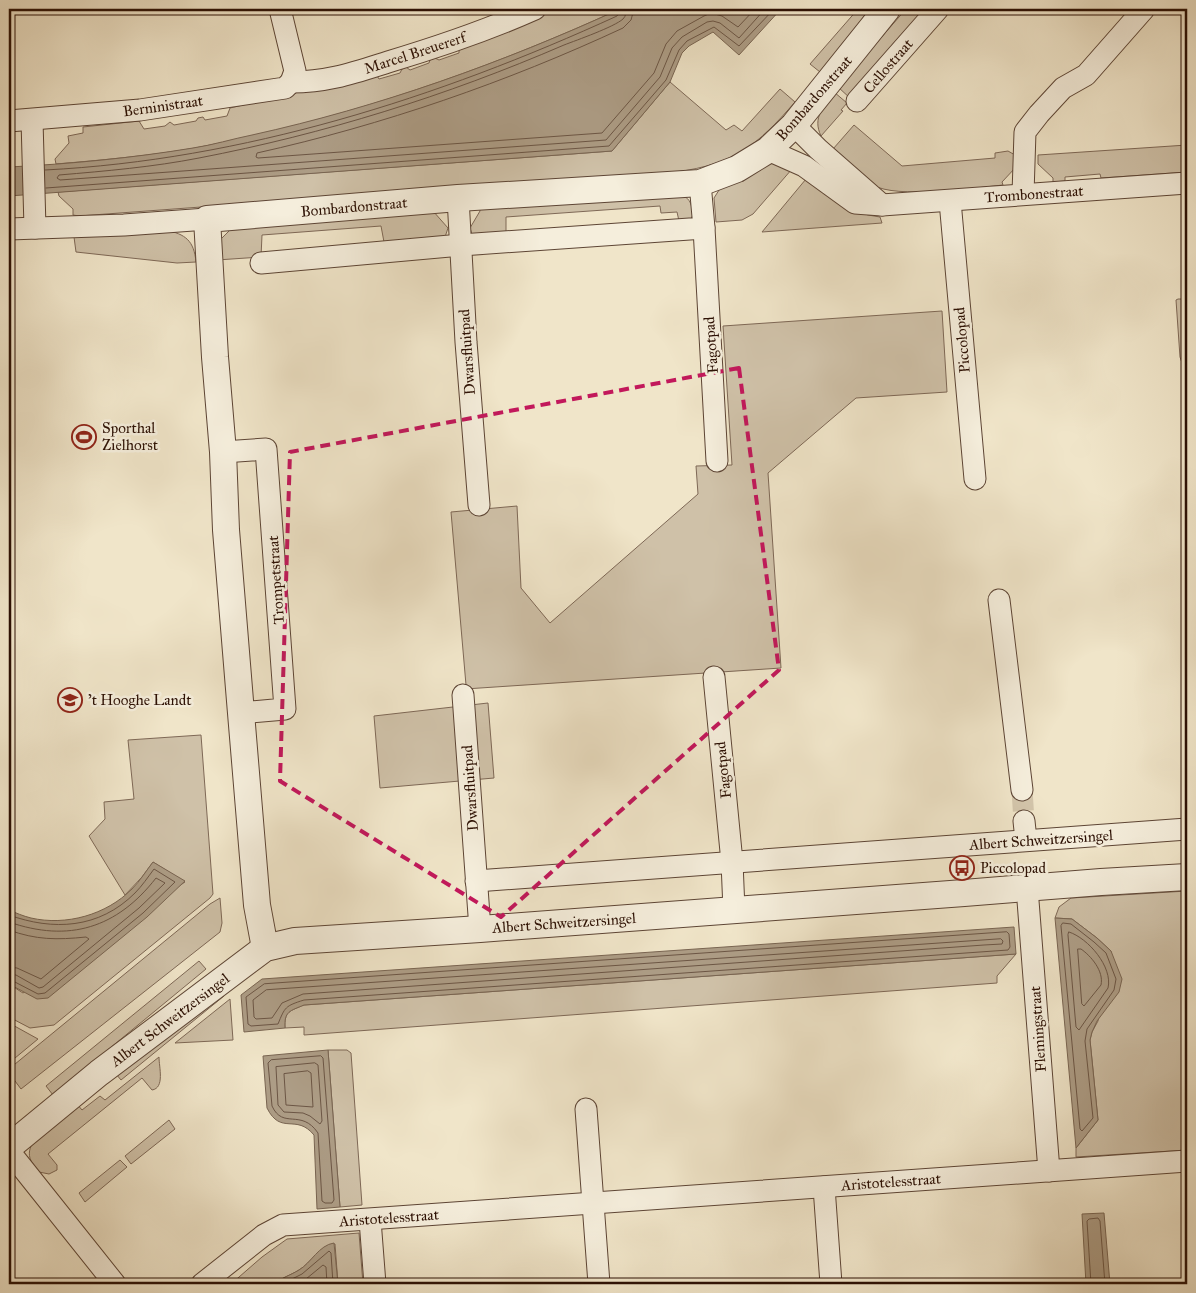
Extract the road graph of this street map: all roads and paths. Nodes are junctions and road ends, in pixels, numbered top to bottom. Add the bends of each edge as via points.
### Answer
1 (280, 9) edge
2 (535, 9) edge
3 (887, 9) edge
4 (938, 9) edge
5 (1144, 9) edge
6 (291, 82) junction
7 (857, 101) dead end
8 (32, 120) junction
9 (9, 121) edge
10 (794, 125) junction
11 (768, 150) junction
12 (1187, 182) edge
13 (700, 183) junction
14 (1023, 194) junction
15 (458, 198) junction
16 (950, 201) junction
17 (882, 205) junction
18 (207, 219) junction
19 (35, 228) junction
20 (704, 228) junction
21 (9, 229) edge
22 (461, 245) junction
23 (261, 263) dead end
24 (223, 452) junction
25 (717, 461) dead end
26 (975, 479) dead end
27 (479, 505) dead end
28 (999, 600) dead end
29 (714, 677) dead end
30 (463, 695) dead end
31 (241, 713) junction
32 (1022, 790) tunnel mouth
33 (1187, 829) edge
34 (732, 862) junction
35 (1187, 877) edge
36 (476, 881) junction
37 (1027, 888) junction
38 (734, 910) junction
39 (480, 929) junction
40 (265, 948) junction
41 (586, 1109) dead end
42 (9, 1147) edge
43 (9, 1151) edge
44 (1187, 1161) edge
45 (1049, 1171) junction
46 (824, 1187) junction
47 (594, 1204) junction
48 (370, 1220) junction
49 (115, 1284) edge
50 (202, 1284) edge
51 (375, 1284) edge
52 (600, 1284) edge
53 (831, 1284) edge

1 - 6 street via 295,71
2 - 6 street, Marcel Breuererf via 420,53 330,80
3 - 10 street, Bombardonstraat
4 - 7 street, Cellostraat
5 - 14 street via 1086,75 1063,88 1025,132
6 - 8 street, Berninistraat via 285,88 140,110
8 - 9 street, Berninistraat
8 - 19 street
10 - 11 street, Bombardonstraat
10 - 17 street
11 - 13 street, Bombardonstraat via 737,168
11 - 17 street, Trombonestraat via 804,166 856,203
12 - 14 street, Trombonestraat
13 - 15 street, Bombardonstraat
13 - 20 street
14 - 16 street, Trombonestraat
15 - 18 street, Bombardonstraat
15 - 22 street, Dwarsfluitpad
16 - 17 street, Trombonestraat
16 - 26 street, Piccolopad
18 - 19 street, Bombardonstraat
18 - 24 street
19 - 21 street, Bombardonstraat
20 - 22 street
20 - 25 street, Fagotpad
22 - 23 street
22 - 27 street, Dwarsfluitpad
24 - 31 street
24 - 31 street, Trompetstraat via 266,449 285,709
28 - 32 street
29 - 34 street, Fagotpad
30 - 36 street, Dwarsfluitpad
31 - 40 street via 257,905
33 - 34 street, Albert Schweitzersingel via 1025,830
34 - 36 street, Albert Schweitzersingel
34 - 38 street, Fagotpad
35 - 37 street, Albert Schweitzersingel
36 - 39 street, Dwarsfluitpad
37 - 38 street, Albert Schweitzersingel
37 - 45 street, Flemingstraat
38 - 39 street, Albert Schweitzersingel
39 - 40 street, Albert Schweitzersingel via 295,941
40 - 42 street, Albert Schweitzersingel via 99,1073
41 - 47 street
43 - 49 street
44 - 45 street, Aristotelesstraat
45 - 46 street, Aristotelesstraat
46 - 47 street, Aristotelesstraat
46 - 53 street
47 - 48 street, Aristotelesstraat
47 - 52 street
48 - 50 street, Aristotelesstraat via 283,1226 264,1235
48 - 51 street

